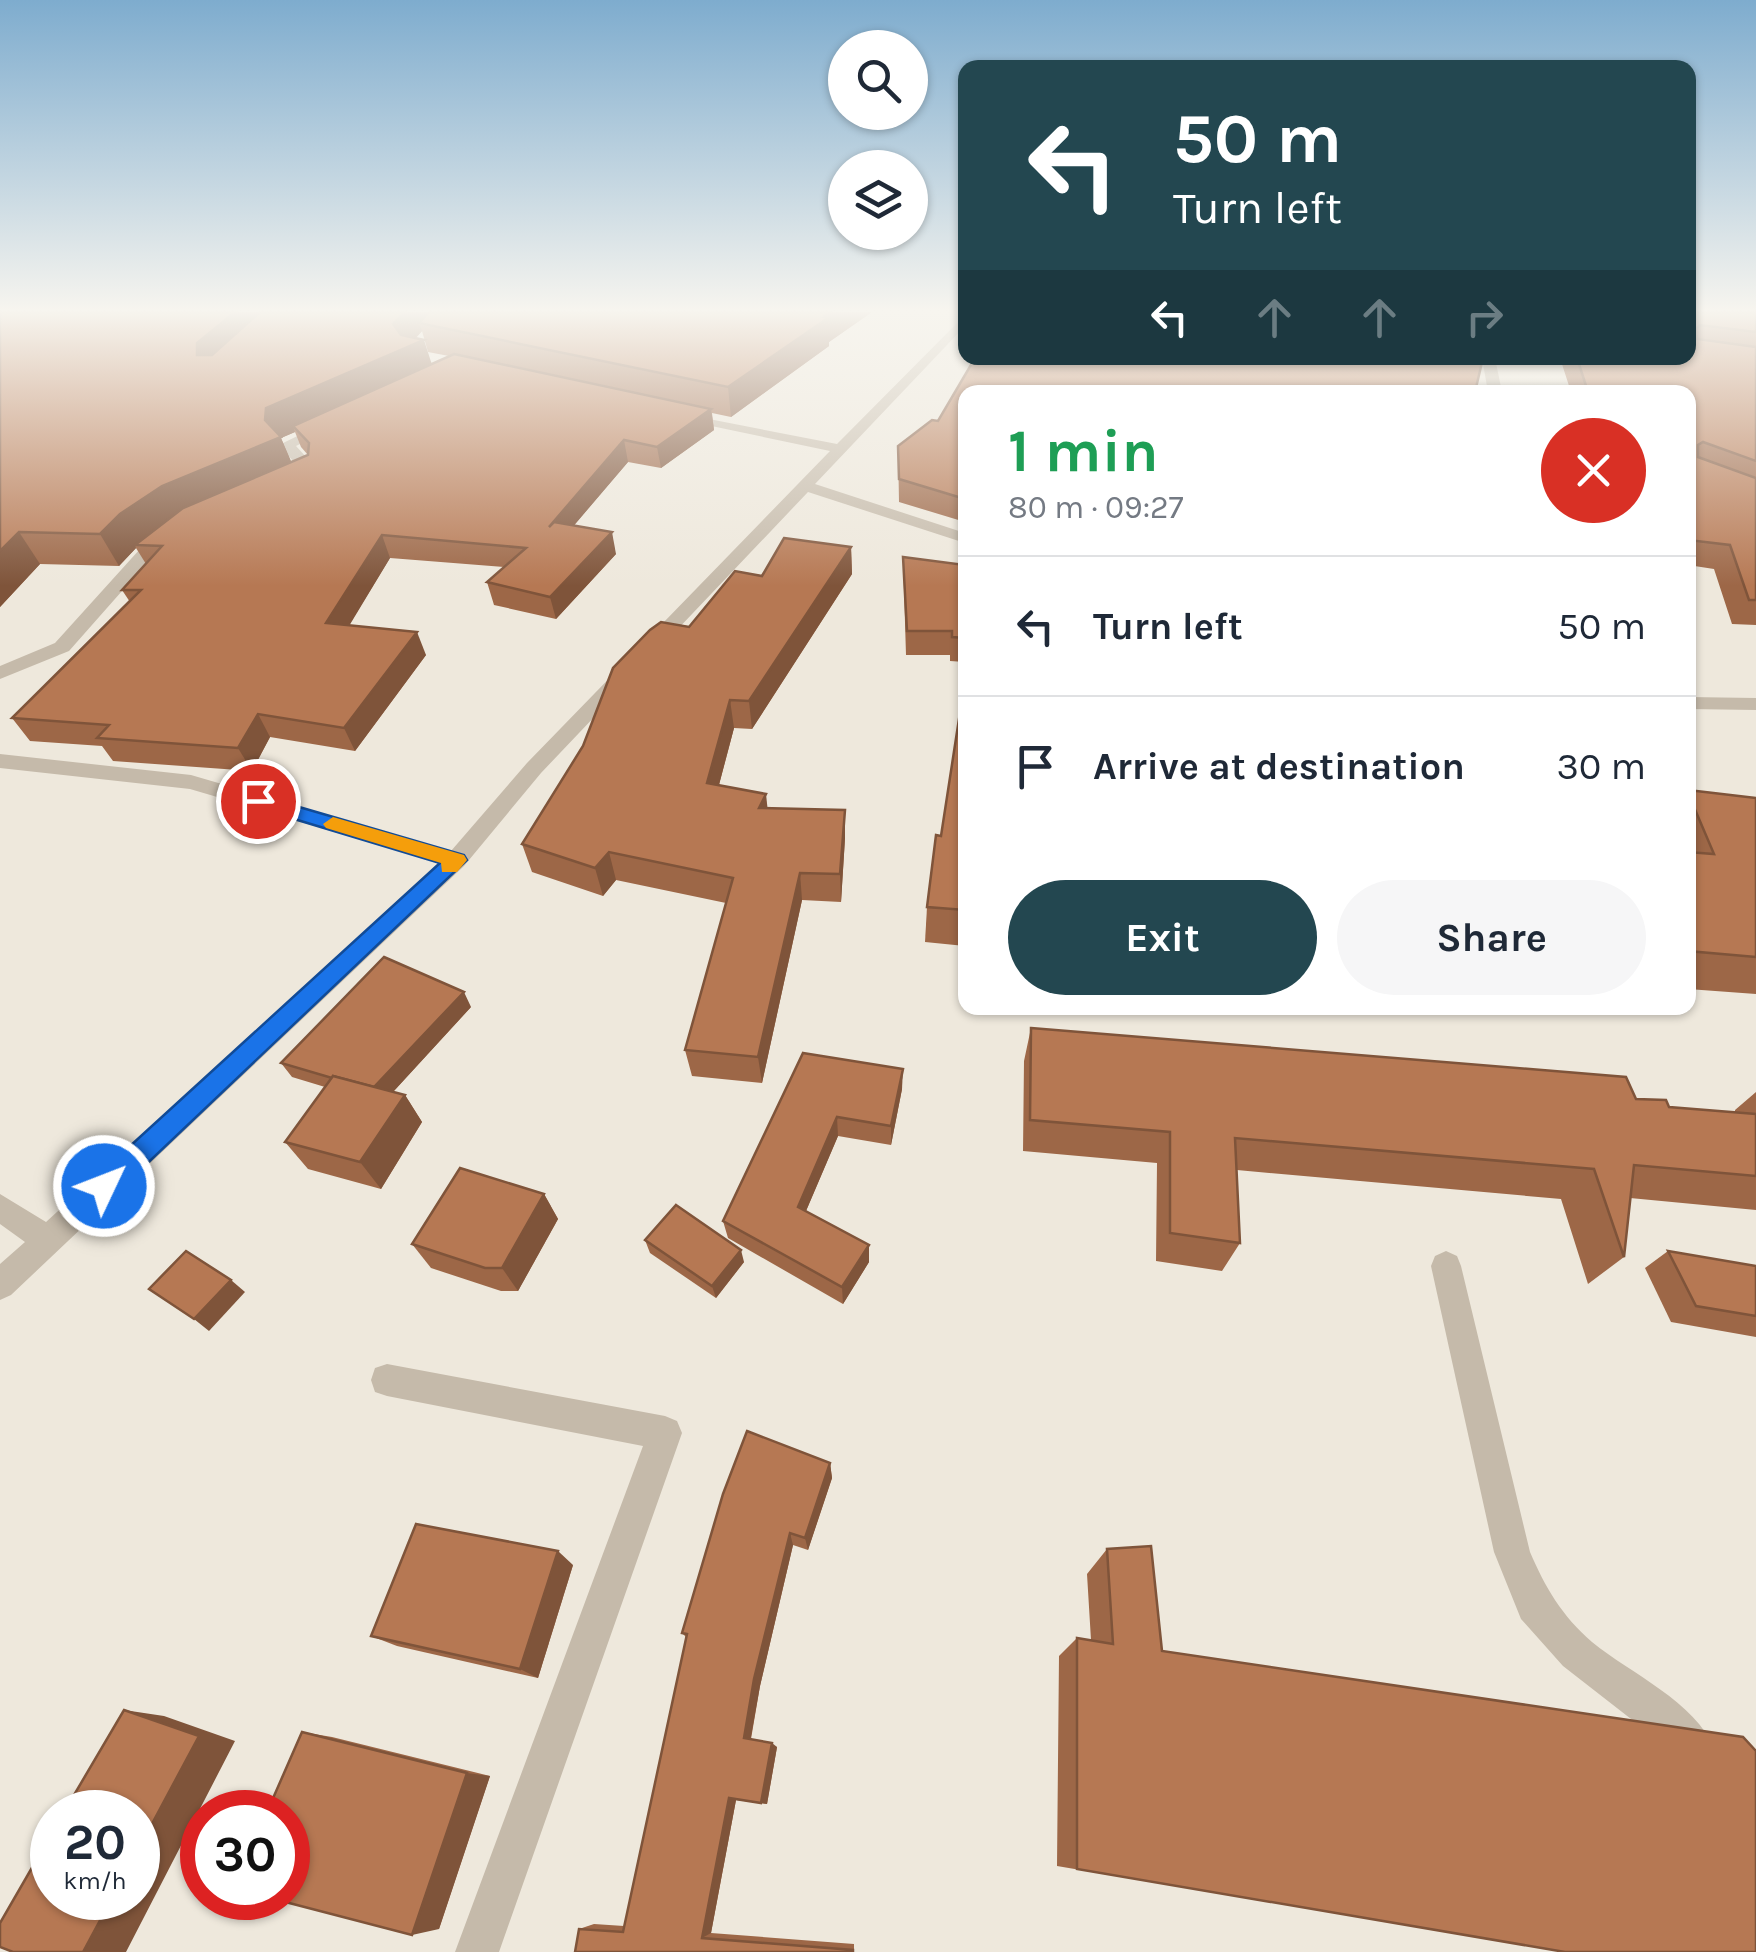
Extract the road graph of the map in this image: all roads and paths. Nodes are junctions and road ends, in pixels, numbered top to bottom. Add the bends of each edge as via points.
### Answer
1 (885, 403) edge
2 (663, 412) edge
3 (336, 422) edge
4 (841, 449) junction
5 (280, 485) edge
6 (807, 487) junction
7 (187, 524) edge
8 (958, 536) edge
9 (0, 673) edge
10 (1696, 702) edge
11 (1756, 704) edge
12 (0, 761) edge
13 (456, 860) junction
14 (0, 1208) edge
15 (46, 1240) junction
16 (1446, 1266) dead end
17 (0, 1284) edge
18 (387, 1380) dead end
19 (1712, 1770) edge
20 (477, 1952) edge

1 - 4 street
2 - 4 street
3 - 5 street via 286,445 310,470
4 - 6 street
6 - 8 street
6 - 13 street via 534,768
7 - 9 street via 146,554 62,648
10 - 11 street
12 - 13 street via 192,782
13 - 15 street
14 - 15 street
15 - 17 street
16 - 19 street via 1512,1552 1534,1606 1576,1653 1680,1734
18 - 20 street via 665,1433

